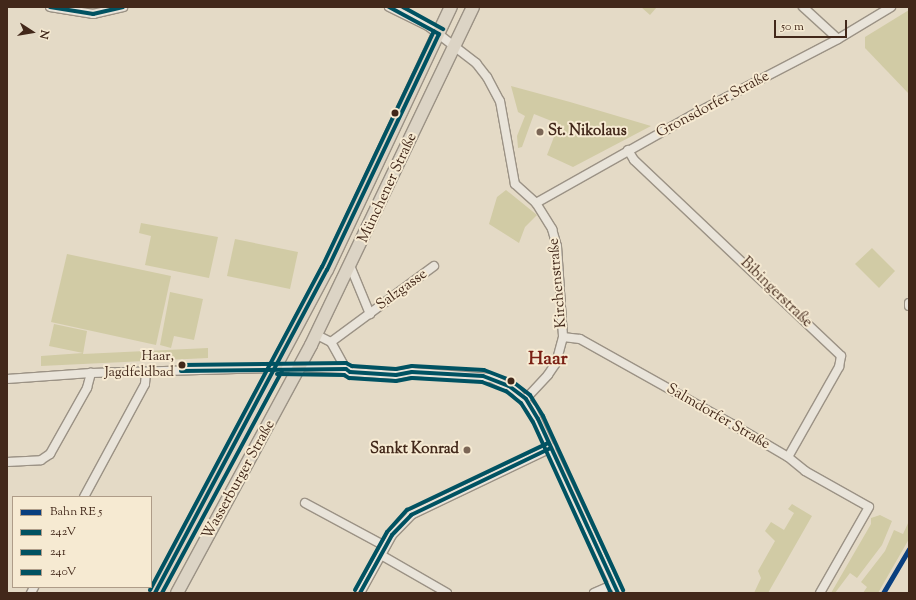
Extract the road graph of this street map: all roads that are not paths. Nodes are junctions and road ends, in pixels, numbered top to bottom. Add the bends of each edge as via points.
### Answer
1 (50, 7) edge
2 (123, 7) edge
3 (389, 7) edge
4 (451, 7) edge
5 (473, 7) edge
6 (803, 7) edge
7 (891, 7) edge
8 (438, 34) junction
9 (838, 39) junction
10 (455, 47) junction
11 (628, 150) junction
12 (536, 203) junction
13 (434, 266) dead end
14 (350, 268) junction
15 (909, 303) edge
16 (909, 306) edge
17 (370, 314) junction
18 (317, 335) junction
19 (563, 337) junction
20 (331, 342) junction
21 (300, 367) junction
22 (277, 368) junction
23 (346, 369) junction
24 (146, 372) junction
25 (91, 374) junction
26 (7, 380) edge
27 (526, 399) junction
28 (551, 448) junction
29 (788, 457) junction
30 (7, 462) edge
31 (85, 496) edge
32 (305, 502) dead end
33 (385, 546) junction
34 (381, 555) junction
35 (614, 584) junction
36 (155, 593) edge
37 (178, 593) edge
38 (360, 593) edge
39 (447, 593) edge
40 (594, 593) edge
41 (618, 593) edge
42 (820, 593) edge

1 - 2 street via 93,14
3 - 8 street, Kirchenstraße via 428,26
4 - 8 main road, Münchener Straße
5 - 10 main road, Münchener Straße
6 - 9 street
7 - 9 street, Gronsdorfer Straße
8 - 10 street, Kirchenstraße
8 - 22 main road, Münchener Straße via 327,270
9 - 11 street, Gronsdorfer Straße
10 - 12 street, Kirchenstraße via 476,63 494,88 506,122 512,178
10 - 14 main road, Münchener Straße
11 - 12 street, Gronsdorfer Straße
11 - 29 street, Bibingerstraße via 634,160 841,356 839,367
12 - 19 street, Kirchenstraße via 552,229 557,246
13 - 17 street, Salzgasse
14 - 17 street, Salzgasse
14 - 18 main road, Münchener Straße
15 - 16 street
17 - 20 street, Salzgasse
18 - 20 street
18 - 21 main road, Münchener Straße
19 - 27 street, Kirchenstraße via 556,363
19 - 29 street, Salmdorfer Straße via 580,339
20 - 23 street
21 - 22 street
21 - 23 street
21 - 37 main road, Wasserburger Straße
22 - 24 street
22 - 36 main road, Wasserburger Straße
23 - 27 street via 350,372 396,375 412,372 483,376 509,386
24 - 25 street
24 - 31 street via 145,384
25 - 26 street
25 - 30 street via 87,388 50,454 42,460
27 - 28 street
28 - 33 street via 411,514
28 - 35 street
29 - 42 street, Salmdorfer Straße via 806,471 869,507
32 - 33 street
33 - 34 street
34 - 38 street
34 - 39 street
35 - 40 street
35 - 41 street

